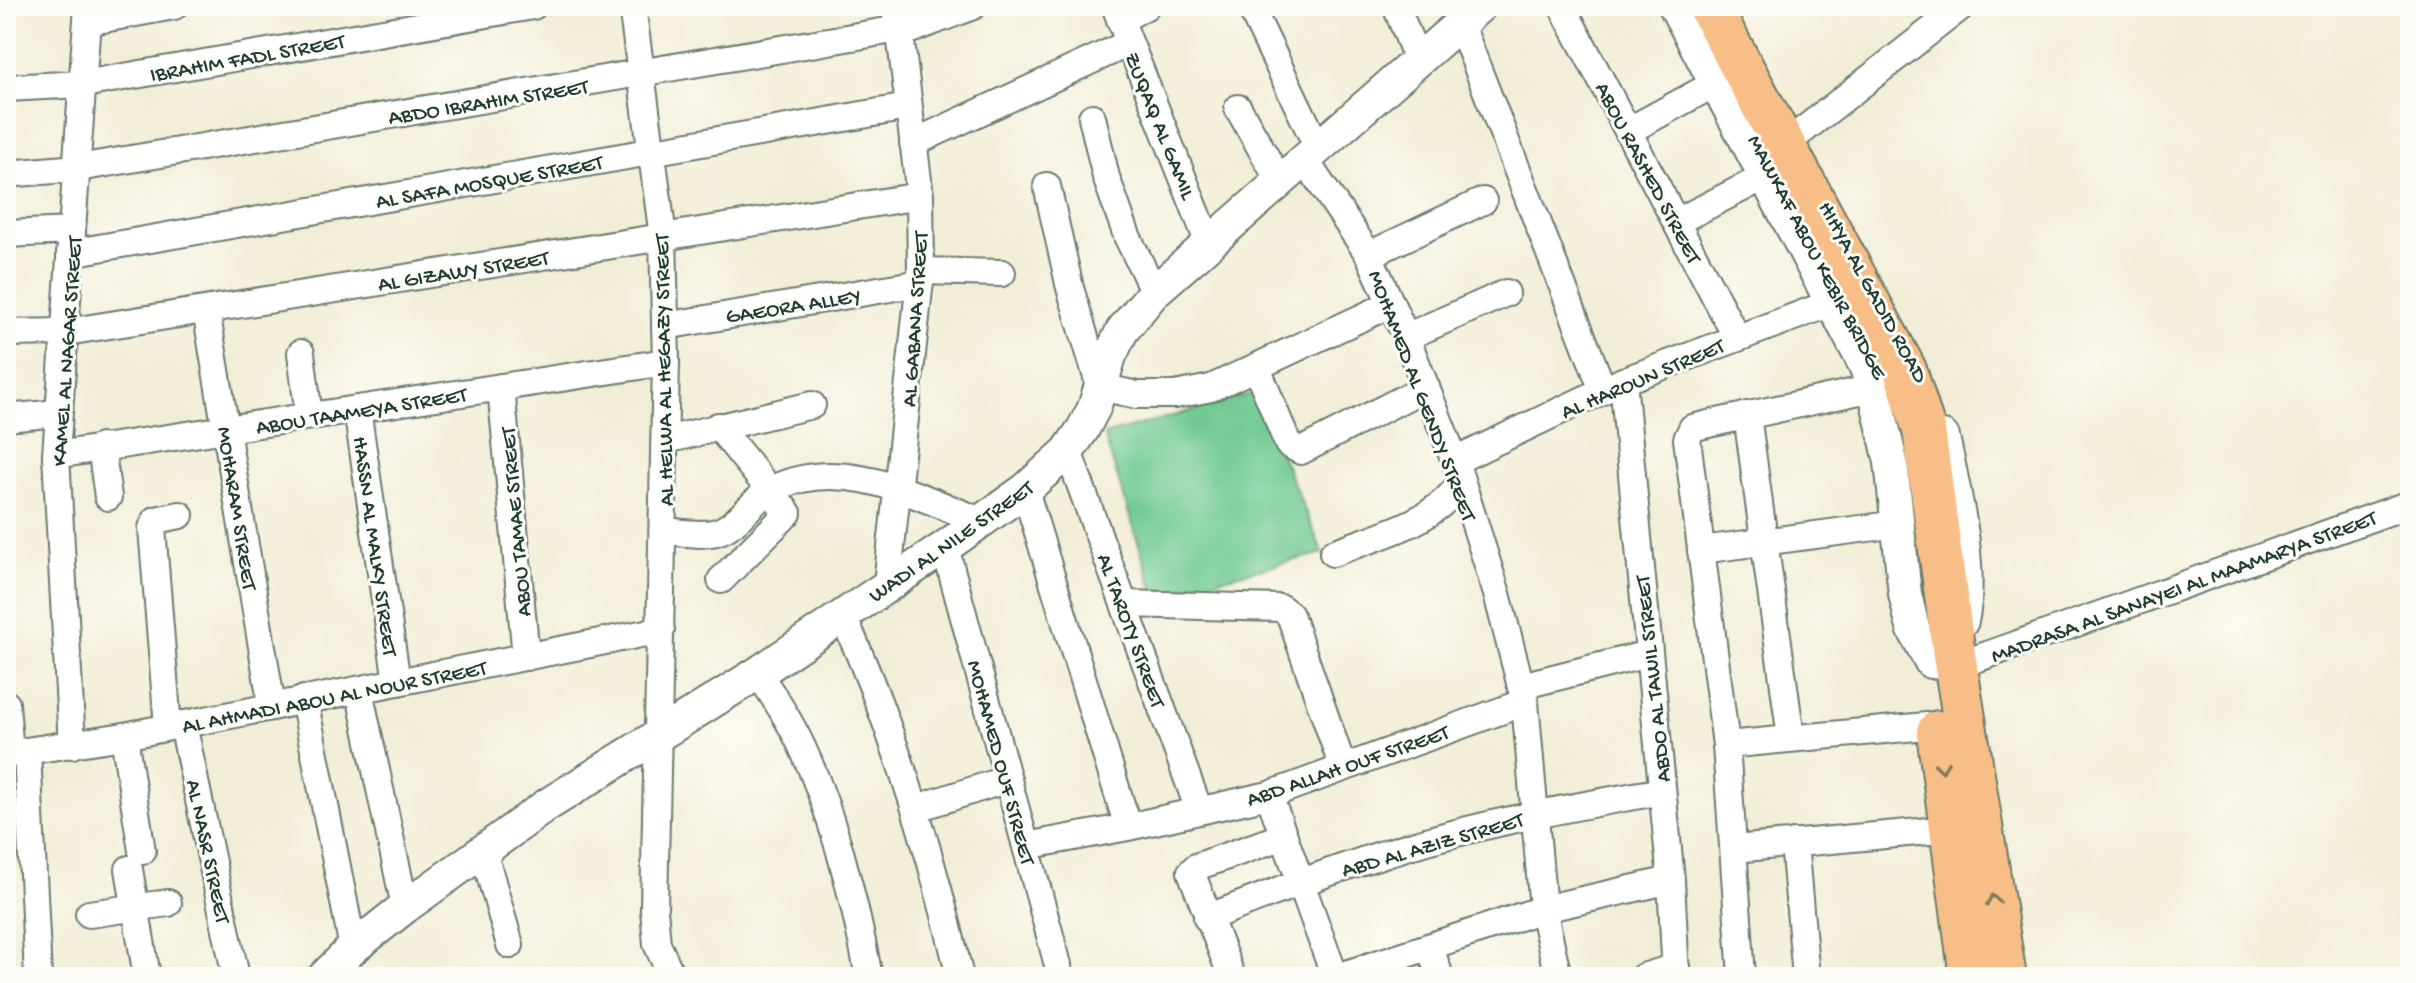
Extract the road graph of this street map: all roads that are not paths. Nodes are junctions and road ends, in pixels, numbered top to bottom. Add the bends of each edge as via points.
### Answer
1 (174, 6) edge
2 (533, 6) edge
3 (632, 6) edge
4 (973, 6) edge
5 (1146, 6) edge
6 (1250, 6) edge
7 (1396, 6) edge
8 (1562, 6) edge
9 (1675, 6) edge
10 (1686, 6) edge
11 (1709, 6) edge
12 (1720, 6) edge
13 (1962, 6) edge
14 (87, 14) edge
15 (1470, 15) edge
16 (897, 23) edge
17 (1122, 23) edge
18 (1418, 61) junction
19 (640, 74) junction
20 (1716, 83) junction
21 (83, 84) junction
22 (6, 88) edge
23 (908, 107) junction
24 (1238, 108) dead end
25 (1092, 117) dead end
26 (1628, 131) junction
27 (1792, 139) junction
28 (913, 143) junction
29 (652, 152) junction
30 (1312, 154) junction
31 (78, 168) junction
32 (6, 174) edge
33 (1766, 176) junction
34 (1280, 182) junction
35 (1047, 186) dead end
36 (920, 196) junction
37 (1483, 201) dead end
38 (1676, 222) junction
39 (6, 234) edge
40 (663, 237) junction
41 (71, 242) junction
42 (1209, 244) junction
43 (1369, 255) junction
44 (1002, 273) dead end
45 (921, 277) junction
46 (1154, 292) junction
47 (1506, 293) dead end
48 (1834, 302) junction
49 (1391, 304) junction
50 (206, 310) junction
51 (665, 326) junction
52 (66, 332) junction
53 (6, 333) edge
54 (1406, 337) junction
55 (1737, 338) junction
56 (301, 353) dead end
57 (666, 362) junction
58 (1257, 368) junction
59 (1613, 386) junction
60 (501, 387) junction
61 (1100, 387) junction
62 (1426, 387) junction
63 (1873, 388) junction
64 (812, 405) dead end
65 (357, 409) junction
66 (58, 413) junction
67 (1747, 415) junction
68 (309, 416) junction
69 (6, 418) edge
70 (718, 426) junction
71 (226, 429) junction
72 (666, 440) junction
73 (101, 447) junction
74 (1068, 451) junction
75 (56, 455) junction
76 (1458, 471) junction
77 (770, 490) junction
78 (897, 490) junction
79 (1025, 490) junction
80 (108, 497) dead end
81 (2410, 504) edge
82 (180, 515) dead end
83 (981, 521) junction
84 (664, 531) junction
85 (1918, 532) junction
86 (1764, 542) junction
87 (945, 547) junction
88 (1701, 550) junction
89 (1333, 553) dead end
90 (721, 580) dead end
91 (887, 584) junction
92 (1124, 604) junction
93 (842, 614) junction
94 (661, 630) junction
95 (1648, 654) junction
96 (526, 657) junction
97 (1947, 661) junction
98 (758, 673) junction
99 (397, 682) junction
100 (359, 690) junction
101 (1523, 694) junction
102 (304, 699) junction
103 (6, 704) edge
104 (272, 707) junction
105 (1937, 725) junction
106 (176, 726) junction
107 (658, 735) junction
108 (124, 736) junction
109 (1791, 738) junction
110 (72, 745) junction
111 (1726, 745) junction
112 (15, 753) edge
113 (1343, 768) junction
114 (1008, 779) junction
115 (1662, 791) junction
116 (1269, 795) junction
117 (917, 808) junction
118 (1199, 810) junction
119 (1534, 814) junction
120 (1128, 827) junction
121 (1951, 829) junction
122 (1284, 836) junction
123 (1794, 843) junction
124 (1026, 846) junction
125 (1734, 849) junction
126 (483, 850) junction
127 (1671, 880) junction
128 (1301, 881) junction
129 (168, 903) dead end
130 (405, 907) junction
131 (135, 908) junction
132 (1543, 909) junction
133 (89, 914) dead end
134 (1207, 918) junction
135 (510, 945) dead end
136 (1430, 947) junction
137 (353, 948) junction
138 (1676, 972) edge
139 (38, 977) edge
140 (147, 977) edge
141 (236, 977) edge
142 (324, 977) edge
143 (672, 977) edge
144 (869, 977) edge
145 (960, 977) edge
146 (1059, 977) edge
147 (1232, 977) edge
148 (1336, 977) edge
149 (1440, 977) edge
150 (1558, 977) edge
151 (1643, 977) edge
152 (1742, 977) edge
153 (1806, 977) edge
154 (1971, 977) edge
155 (2005, 977) edge

1 - 14 street
2 - 21 street, IBRAHIM FADL STREET
3 - 19 street, AL HELWA AL HEGAZY STREET
4 - 16 street, ABDO IBRAHIM STREET
5 - 17 street
6 - 30 street, MOHAMED AL GENDY STREET
7 - 18 street
8 - 26 street, ABOU RASHED STREET
9 - 20 street, HIHYA AL GADID ROAD
10 - 85 main road, MAWKAF ABOU KEBIR BRIDGE via 1885,378 1904,435
11 - 85 main road, MAWKAF ABOU KEBIR BRIDGE via 1905,370 1924,430
12 - 27 street, HIHYA AL GADID ROAD
13 - 27 street
14 - 21 street, KAMEL AL NAGAR STREET
15 - 18 street, WADI AL NILE STREET
15 - 59 street, ABDO AL TAWIL STREET
16 - 19 street, ABDO IBRAHIM STREET
16 - 23 street, AL GABANA STREET
17 - 28 street
17 - 42 street, ZUQAQ AL GAMIL
18 - 30 street, WADI AL NILE STREET
19 - 29 street, AL HELWA AL HEGAZY STREET
19 - 31 street, ABDO IBRAHIM STREET
20 - 26 street
20 - 33 street, HIHYA AL GADID ROAD
21 - 22 street, IBRAHIM FADL STREET
21 - 31 street, KAMEL AL NAGAR STREET
23 - 28 street, AL GABANA STREET
23 - 29 street, AL SAFA MOSQUE STREET
24 - 34 street
25 - 46 street via 1106,177
26 - 38 street, ABOU RASHED STREET
27 - 97 street, HIHYA AL GADID ROAD via 1917,360 1939,415 1965,573 1963,615
28 - 36 street, AL GABANA STREET
29 - 40 street, AL HELWA AL HEGAZY STREET
29 - 41 street, AL SAFA MOSQUE STREET
30 - 34 street, WADI AL NILE STREET
30 - 43 street, MOHAMED AL GENDY STREET
31 - 32 street, ABDO IBRAHIM STREET
31 - 41 street, KAMEL AL NAGAR STREET
33 - 38 street
33 - 48 street, HIHYA AL GADID ROAD
34 - 42 street, WADI AL NILE STREET
35 - 61 street
36 - 40 street, AL GIZAWY STREET
36 - 45 street, AL GABANA STREET
37 - 43 street
38 - 55 street, ABOU RASHED STREET
39 - 41 street
40 - 50 street, AL GIZAWY STREET
40 - 51 street, AL HELWA AL HEGAZY STREET
41 - 52 street, KAMEL AL NAGAR STREET
42 - 46 street, WADI AL NILE STREET
43 - 49 street, MOHAMED AL GENDY STREET
44 - 45 street, GAEORA ALLEY
45 - 51 street, GAEORA ALLEY
45 - 78 street, AL GABANA STREET
46 - 61 street, WADI AL NILE STREET via 1122,331
47 - 54 street
48 - 55 street, AL HAROUN STREET
48 - 63 street, HIHYA AL GADID ROAD
49 - 54 street, MOHAMED AL GENDY STREET
49 - 58 street
50 - 52 street, AL GIZAWY STREET
50 - 71 street, MOHARAM STREET
51 - 57 street, AL HELWA AL HEGAZY STREET
52 - 53 street, AL GIZAWY STREET
52 - 66 street, KAMEL AL NAGAR STREET
54 - 62 street, MOHAMED AL GENDY STREET
55 - 59 street, AL HAROUN STREET
56 - 68 street
57 - 60 street, ABOU TAAMEYA STREET
57 - 72 street, AL HELWA AL HEGAZY STREET
58 - 61 street via 1211,388 1175,395 1137,395
58 - 62 street via 1288,444 1301,451
59 - 76 street, AL HAROUN STREET
59 - 95 street, ABDO AL TAWIL STREET
60 - 65 street, ABOU TAAMEYA STREET
60 - 96 street, ABOU TAMAE STREET
61 - 74 street, WADI AL NILE STREET via 1094,408
62 - 76 street, MOHAMED AL GENDY STREET
63 - 67 street
63 - 85 street, HIHYA AL GADID ROAD
64 - 70 street
65 - 68 street, ABOU TAAMEYA STREET
65 - 99 street, HASSN AL MALKY STREET
66 - 69 street
66 - 75 street, KAMEL AL NAGAR STREET
67 - 86 street
67 - 88 street via 1692,428 1687,439
68 - 71 street, ABOU TAAMEYA STREET
70 - 72 street
70 - 77 street
71 - 73 street, ABOU TAAMEYA STREET
71 - 104 street, MOHARAM STREET
72 - 84 street, AL HELWA AL HEGAZY STREET
73 - 75 street, ABOU TAAMEYA STREET
73 - 80 street
74 - 79 street, WADI AL NILE STREET
74 - 92 street, AL TAROTY STREET
75 - 110 street, KAMEL AL NAGAR STREET
76 - 89 street via 1448,501 1428,515
76 - 101 street, MOHAMED AL GENDY STREET
77 - 78 street via 827,475 863,477
77 - 84 street via 724,530
77 - 90 street via 788,513
78 - 83 street
78 - 91 street, AL GABANA STREET
79 - 83 street, WADI AL NILE STREET
79 - 120 street
81 - 97 street, MADRASA AL SANAYEI AL MAAMARYA STREET
82 - 106 street, AL NASR STREET via 156,520 152,528
83 - 87 street, WADI AL NILE STREET
84 - 94 street, AL HELWA AL HEGAZY STREET
85 - 86 street
85 - 97 main road, MAWKAF ABOU KEBIR BRIDGE
86 - 88 street
86 - 109 street
87 - 91 street, WADI AL NILE STREET
87 - 114 street, MOHAMED OUF STREET
88 - 111 street
91 - 93 street, WADI AL NILE STREET
92 - 113 street via 1286,611
92 - 118 street, AL TAROTY STREET
93 - 98 street, WADI AL NILE STREET
93 - 117 street
94 - 96 street, AL AHMADI ABOU AL NOUR STREET
94 - 107 street, AL HELWA AL HEGAZY STREET
95 - 101 street, ABD ALLAH OUF STREET
95 - 115 street, ABDO AL TAWIL STREET
96 - 99 street, AL AHMADI ABOU AL NOUR STREET
97 - 105 main road, HIHYA AL GADID ROAD
155 -> 97 main road, HIHYA AL GADID ROAD
98 - 107 street, WADI AL NILE STREET
98 - 144 street via 787,717 817,783 857,915
99 - 100 street, AL AHMADI ABOU AL NOUR STREET
100 - 102 street, AL AHMADI ABOU AL NOUR STREET
100 - 130 street
101 - 113 street, ABD ALLAH OUF STREET
101 - 119 street, MOHAMED AL GENDY STREET
102 - 104 street, AL AHMADI ABOU AL NOUR STREET
102 - 137 street
103 - 112 street
104 - 106 street, AL AHMADI ABOU AL NOUR STREET
105 - 109 street
105 -> 121 main road, HIHYA AL GADID ROAD
106 - 108 street, AL AHMADI ABOU AL NOUR STREET
106 - 141 street, AL NASR STREET
107 - 126 street, WADI AL NILE STREET
107 - 143 street, AL HELWA AL HEGAZY STREET via 655,929
108 - 110 street, AL AHMADI ABOU AL NOUR STREET
108 - 131 street via 136,860
109 - 111 street
110 - 112 street, AL AHMADI ABOU AL NOUR STREET
111 - 125 street
112 - 139 street
113 - 116 street, ABD ALLAH OUF STREET
114 - 117 street
114 - 124 street, MOHAMED OUF STREET
115 - 119 street, ABD AL AZIZ STREET
115 - 127 street, ABDO AL TAWIL STREET
116 - 118 street, ABD ALLAH OUF STREET
116 - 122 street
117 - 145 street
118 - 120 street, ABD ALLAH OUF STREET
119 - 128 street, ABD AL AZIZ STREET
119 - 132 street, MOHAMED AL GENDY STREET
120 - 124 street, ABD ALLAH OUF STREET
121 - 123 street
121 - 154 main road, HIHYA AL GADID ROAD
122 - 128 street
122 - 134 street via 1191,872
123 - 125 street
123 - 153 street
124 - 146 street, MOHAMED OUF STREET
125 - 152 street
126 - 130 street, WADI AL NILE STREET
126 - 135 street
127 - 132 street
127 - 138 street, ABDO AL TAWIL STREET
128 - 134 street, ABD AL AZIZ STREET
128 - 148 street
129 - 131 street
130 - 137 street, WADI AL NILE STREET
131 - 133 street
131 - 140 street
132 - 136 street
132 - 150 street, MOHAMED AL GENDY STREET
134 - 147 street
136 - 148 street
136 - 149 street
137 - 142 street, WADI AL NILE STREET
138 - 151 street

